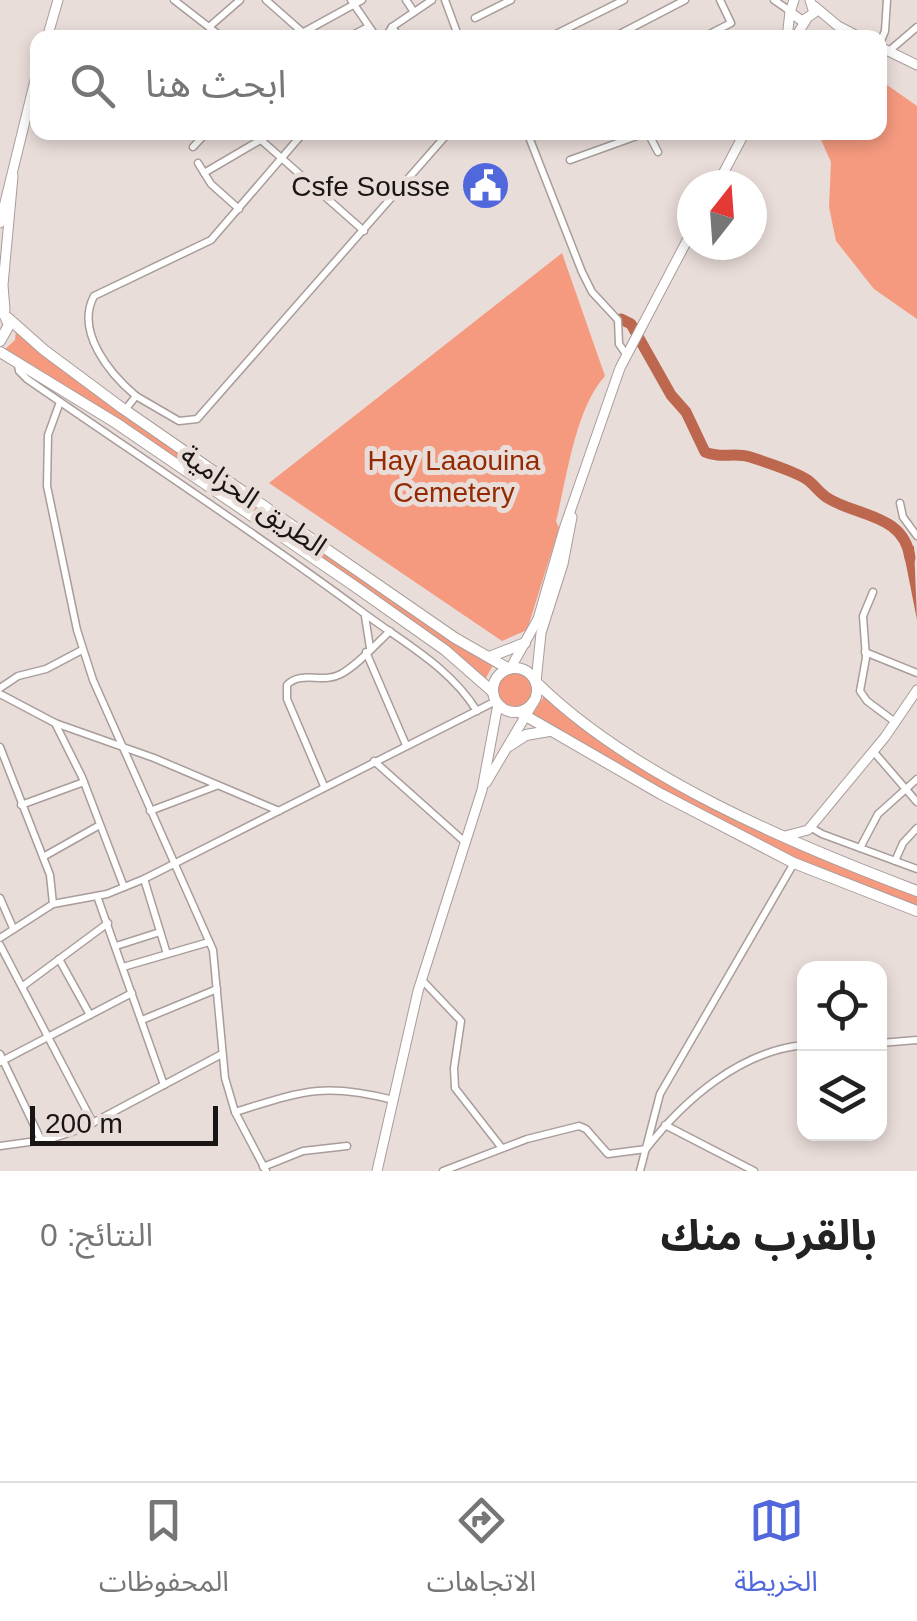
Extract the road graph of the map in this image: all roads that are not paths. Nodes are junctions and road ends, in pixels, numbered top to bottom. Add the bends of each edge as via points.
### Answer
1 (58, 0) edge
2 (174, 0) edge
3 (240, 0) edge
4 (266, 0) edge
5 (406, 0) edge
6 (432, 0) edge
7 (445, 0) edge
8 (511, 0) edge
9 (624, 0) edge
10 (685, 0) edge
11 (720, 0) edge
12 (774, 0) edge
13 (794, 0) edge
14 (887, 0) edge
15 (356, 1) edge
16 (812, 2) edge
17 (414, 12) junction
18 (790, 12) junction
19 (475, 18) dead end
20 (806, 20) junction
21 (838, 26) junction
22 (210, 27) junction
23 (368, 27) junction
24 (392, 27) junction
25 (917, 27) edge
26 (49, 30) edge
27 (214, 30) edge
28 (302, 30) edge
29 (313, 30) edge
30 (362, 30) edge
31 (370, 30) edge
32 (390, 30) edge
33 (394, 30) edge
34 (455, 30) edge
35 (564, 30) edge
36 (627, 30) edge
37 (718, 30) edge
38 (791, 30) edge
39 (798, 30) edge
40 (846, 30) edge
41 (885, 30) edge
42 (887, 45) edge
43 (887, 49) edge
44 (915, 61) edge
45 (30, 99) edge
46 (200, 140) edge
47 (261, 140) joint
48 (298, 140) edge
49 (442, 140) edge
50 (531, 140) edge
51 (628, 140) edge
52 (652, 140) edge
53 (742, 140) edge
54 (193, 147) dead end
55 (658, 152) dead end
56 (284, 159) junction
57 (570, 160) dead end
58 (198, 164) dead end
59 (12, 169) junction
60 (725, 170) edge
61 (204, 173) junction
62 (239, 209) junction
63 (0, 224) edge
64 (364, 231) junction
65 (677, 258) edge
66 (5, 311) edge
67 (0, 342) edge
68 (0, 352) edge
69 (627, 352) junction
70 (15, 362) junction
71 (0, 363) edge
72 (136, 396) junction
73 (60, 402) junction
74 (125, 410) junction
75 (900, 503) dead end
76 (573, 509) junction
77 (917, 536) edge
78 (873, 592) dead end
79 (364, 614) junction
80 (390, 631) junction
81 (525, 642) junction
82 (82, 650) junction
83 (368, 651) junction
84 (866, 652) junction
85 (489, 657) junction
86 (510, 669) junction
87 (917, 673) edge
88 (536, 682) junction
89 (0, 690) edge
90 (916, 692) edge
91 (495, 699) junction
92 (477, 710) junction
93 (523, 714) junction
94 (895, 722) junction
95 (54, 723) junction
96 (555, 732) junction
97 (406, 745) junction
98 (0, 746) edge
99 (509, 746) junction
100 (125, 749) junction
101 (872, 751) junction
102 (374, 761) junction
103 (917, 779) edge
104 (84, 782) junction
105 (218, 785) junction
106 (324, 786) junction
107 (482, 790) junction
108 (906, 790) junction
109 (917, 802) edge
110 (21, 806) junction
111 (279, 810) junction
112 (150, 811) junction
113 (98, 826) junction
114 (809, 828) junction
115 (917, 828) edge
116 (785, 836) junction
117 (467, 844) junction
118 (811, 848) junction
119 (860, 848) junction
120 (43, 857) junction
121 (896, 861) junction
122 (172, 864) junction
123 (794, 864) junction
124 (917, 869) edge
125 (144, 879) junction
126 (124, 887) junction
127 (917, 891) edge
128 (97, 896) junction
129 (0, 898) edge
130 (53, 904) junction
131 (917, 911) edge
132 (108, 923) junction
133 (13, 928) junction
134 (160, 932) junction
135 (0, 942) edge
136 (209, 942) junction
137 (116, 946) junction
138 (167, 954) junction
139 (59, 959) junction
140 (123, 967) junction
141 (422, 980) junction
142 (23, 986) junction
143 (218, 989) junction
144 (132, 993) junction
145 (90, 1015) junction
146 (142, 1020) junction
147 (49, 1036) junction
148 (917, 1040) edge
149 (887, 1042) edge
150 (797, 1047) edge
151 (220, 1055) junction
152 (1, 1058) edge
153 (164, 1084) junction
154 (394, 1100) junction
155 (236, 1112) junction
156 (93, 1123) junction
157 (665, 1125) junction
158 (40, 1140) junction
159 (0, 1146) edge
160 (348, 1146) dead end
161 (501, 1148) junction
162 (646, 1149) junction
163 (468, 1161) junction
164 (265, 1169) edge
165 (376, 1171) edge
166 (443, 1171) edge
167 (475, 1171) edge
168 (640, 1171) edge
169 (754, 1171) edge

1 - 26 main road
2 - 22 street
3 - 22 street
4 - 28 street
5 - 17 street
6 - 17 street
7 - 34 street
8 - 19 street
9 - 35 street
10 - 36 street
11 - 37 street via 732,23
12 - 18 street
13 - 18 main road
14 - 41 street
15 - 23 street
15 - 29 street
16 - 20 main road
16 - 21 main road
17 - 24 street
18 - 20 main road
18 - 38 main road
20 - 21 main road
20 - 39 main road
21 - 40 main road
22 - 27 street
23 - 30 street
23 - 31 street
24 - 32 street
24 - 33 street
25 - 42 street
43 - 44 main road
45 - 59 main road
46 - 54 street
47 - 56 street
47 - 61 street
48 - 56 street
49 - 64 street
50 - 69 street via 582,272 618,320 619,344
51 - 57 street
52 - 55 street
53 - 60 main road
56 - 62 street
56 - 64 street
58 - 61 street
59 - 63 main road
59 - 66 main road
61 - 62 street
62 - 72 street via 199,249 94,296 88,317 95,341 114,378
64 - 72 street via 197,419 179,421
65 - 69 main road
66 - 67 highway via 8,331
66 - 74 highway, الطريق الحزامية via 44,350
68 - 70 highway, الطريق الحزامية
69 - 76 main road
70 - 71 highway
70 - 73 street via 22,375
70 - 91 highway, الطريق الحزامية via 353,585 445,650
72 - 74 street
73 - 79 street
73 - 82 street via 48,434 48,503
74 - 85 highway, الطريق الحزامية
75 - 77 street
76 - 81 main road
76 - 88 main road via 541,632
78 - 84 street via 863,616
79 - 80 street
79 - 83 street
80 - 83 street
80 - 92 street via 447,674
81 - 85 highway
81 - 86 main road
82 - 89 street
82 - 100 street
83 - 97 street
83 - 106 street via 336,676 286,685
84 - 87 street
84 - 94 street via 863,698
85 - 86 highway, الطريق الحزامية
86 - 88 highway, الطريق الحزامية via 524,670
86 - 91 highway via 499,676
88 - 93 highway
88 - 116 highway, الطريق الحزامية via 612,743
89 - 95 street
90 - 94 main road
91 - 92 street
91 - 93 highway, الطريق الحزامية
91 - 107 main road
92 - 97 street
93 - 96 highway, الطريق الحزامية
93 - 99 main road
94 - 101 main road
95 - 100 street
95 - 104 street
96 - 99 highway via 535,732
96 - 123 highway, الطريق الحزامية
97 - 102 street
98 - 110 street
99 - 107 main road
100 - 105 street
100 - 112 street
101 - 108 street
101 - 114 main road
102 - 106 street
102 - 117 street
103 - 108 street
104 - 110 street
104 - 113 street
105 - 111 street
105 - 112 street
106 - 111 street
107 - 117 main road
108 - 109 street
108 - 119 street via 878,814
110 - 120 street
111 - 122 street
112 - 122 street
113 - 120 street
113 - 126 street
114 - 116 main road
114 - 118 main road
114 - 119 street
115 - 121 street
116 - 118 highway, الطريق الحزامية
117 - 141 main road
118 - 127 highway, الطريق الحزامية
119 - 121 street
120 - 130 street
121 - 124 street
122 - 125 street
122 - 136 street
123 - 131 highway, الطريق الحزامية
123 - 162 street via 660,1094
125 - 126 street
125 - 134 street
126 - 128 street
128 - 130 street
128 - 132 street
129 - 133 street
130 - 133 street
132 - 137 street
132 - 139 street
133 - 135 street
134 - 137 street
134 - 138 street
135 - 142 street
136 - 138 street
136 - 143 street
137 - 140 street
138 - 140 street
139 - 142 street
139 - 145 street
140 - 144 street
141 - 154 main road
141 - 161 street via 460,1021 455,1088
142 - 147 street
143 - 146 street
143 - 151 street
144 - 145 street
144 - 146 street
145 - 147 street
146 - 153 street
147 - 152 street
147 - 156 street
148 - 149 street
150 - 157 street via 747,1060
151 - 153 street
151 - 155 street
152 - 158 street
153 - 156 street
154 - 155 street via 330,1088
154 - 165 main road
155 - 164 street
156 - 158 street
157 - 162 street
157 - 169 street
158 - 159 street
160 - 164 street via 303,1151
161 - 162 street via 579,1126 608,1154
161 - 163 street
162 - 168 street
163 - 166 street
163 - 167 street

